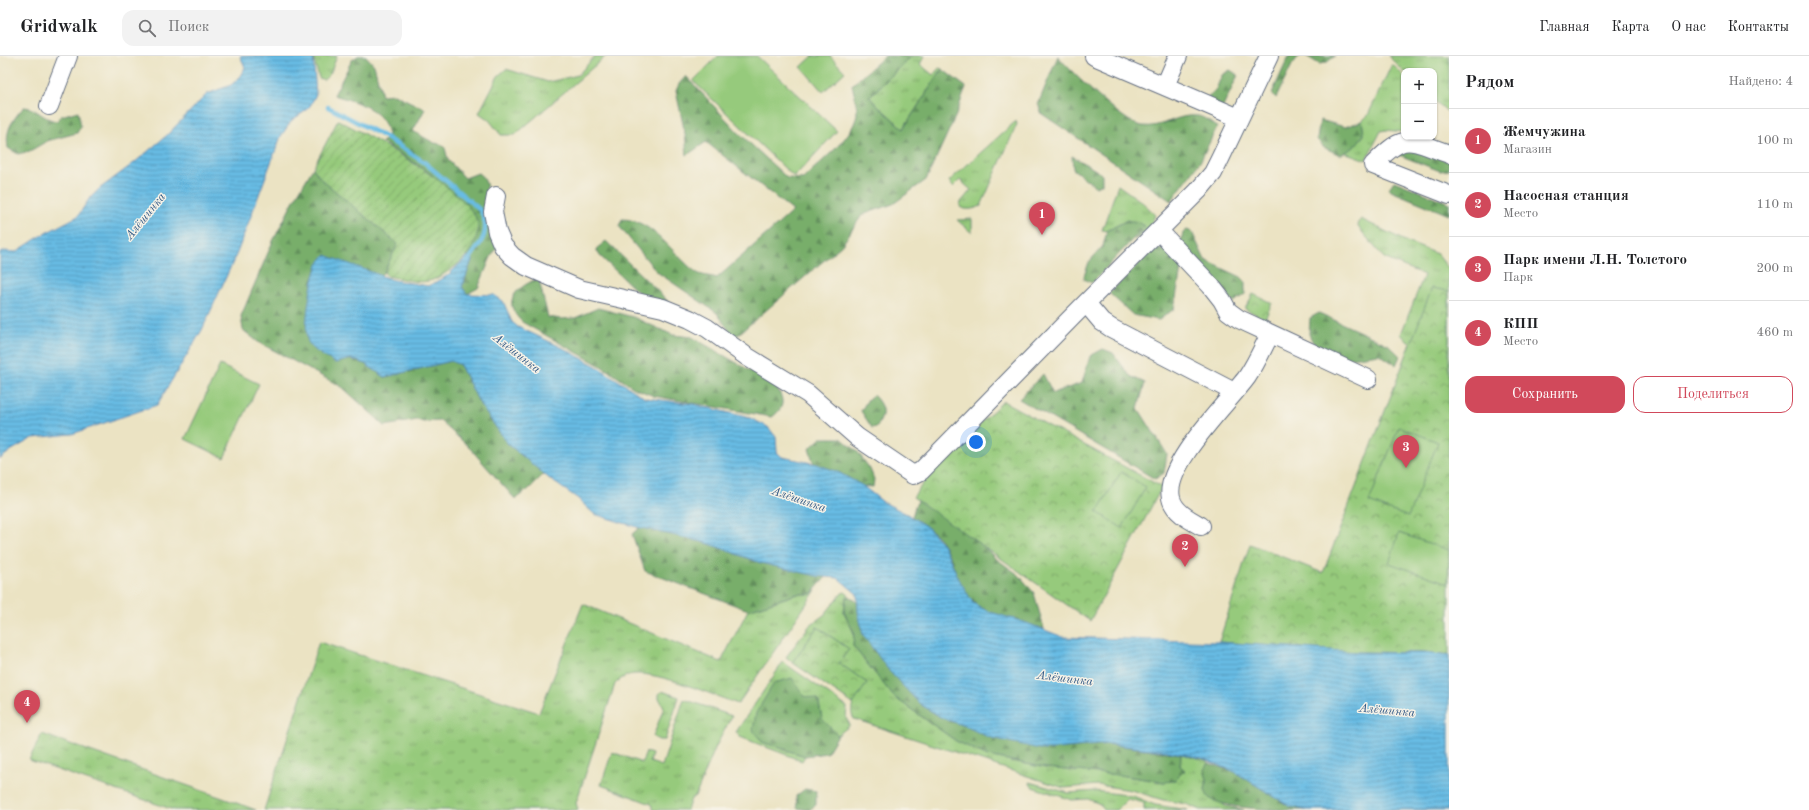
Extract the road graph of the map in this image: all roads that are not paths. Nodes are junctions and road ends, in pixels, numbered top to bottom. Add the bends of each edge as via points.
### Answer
1 (68, 56) edge
2 (1094, 56) edge
3 (1178, 56) edge
4 (1269, 56) edge
5 (1165, 86) junction
6 (49, 106) dead end
7 (1239, 118) junction
8 (1449, 154) edge
9 (1449, 195) edge
10 (496, 196) dead end
11 (1159, 231) junction
12 (1086, 303) junction
13 (1270, 334) junction
14 (1368, 379) dead end
15 (1234, 392) junction
16 (1201, 526) dead end

1 - 6 street
2 - 5 street
3 - 5 street
4 - 7 street
5 - 7 street
7 - 11 street via 1213,173
8 - 9 street via 1405,141 1395,144 1373,165
10 - 12 street via 493,212 503,246 526,266 580,289 663,308 707,328 746,356 808,394 857,438 913,475 921,471
11 - 12 street
11 - 13 street via 1211,286 1228,311
12 - 15 street via 1102,322
13 - 14 street
13 - 15 street via 1247,376
15 - 16 street via 1188,449 1171,483 1171,498 1176,508

